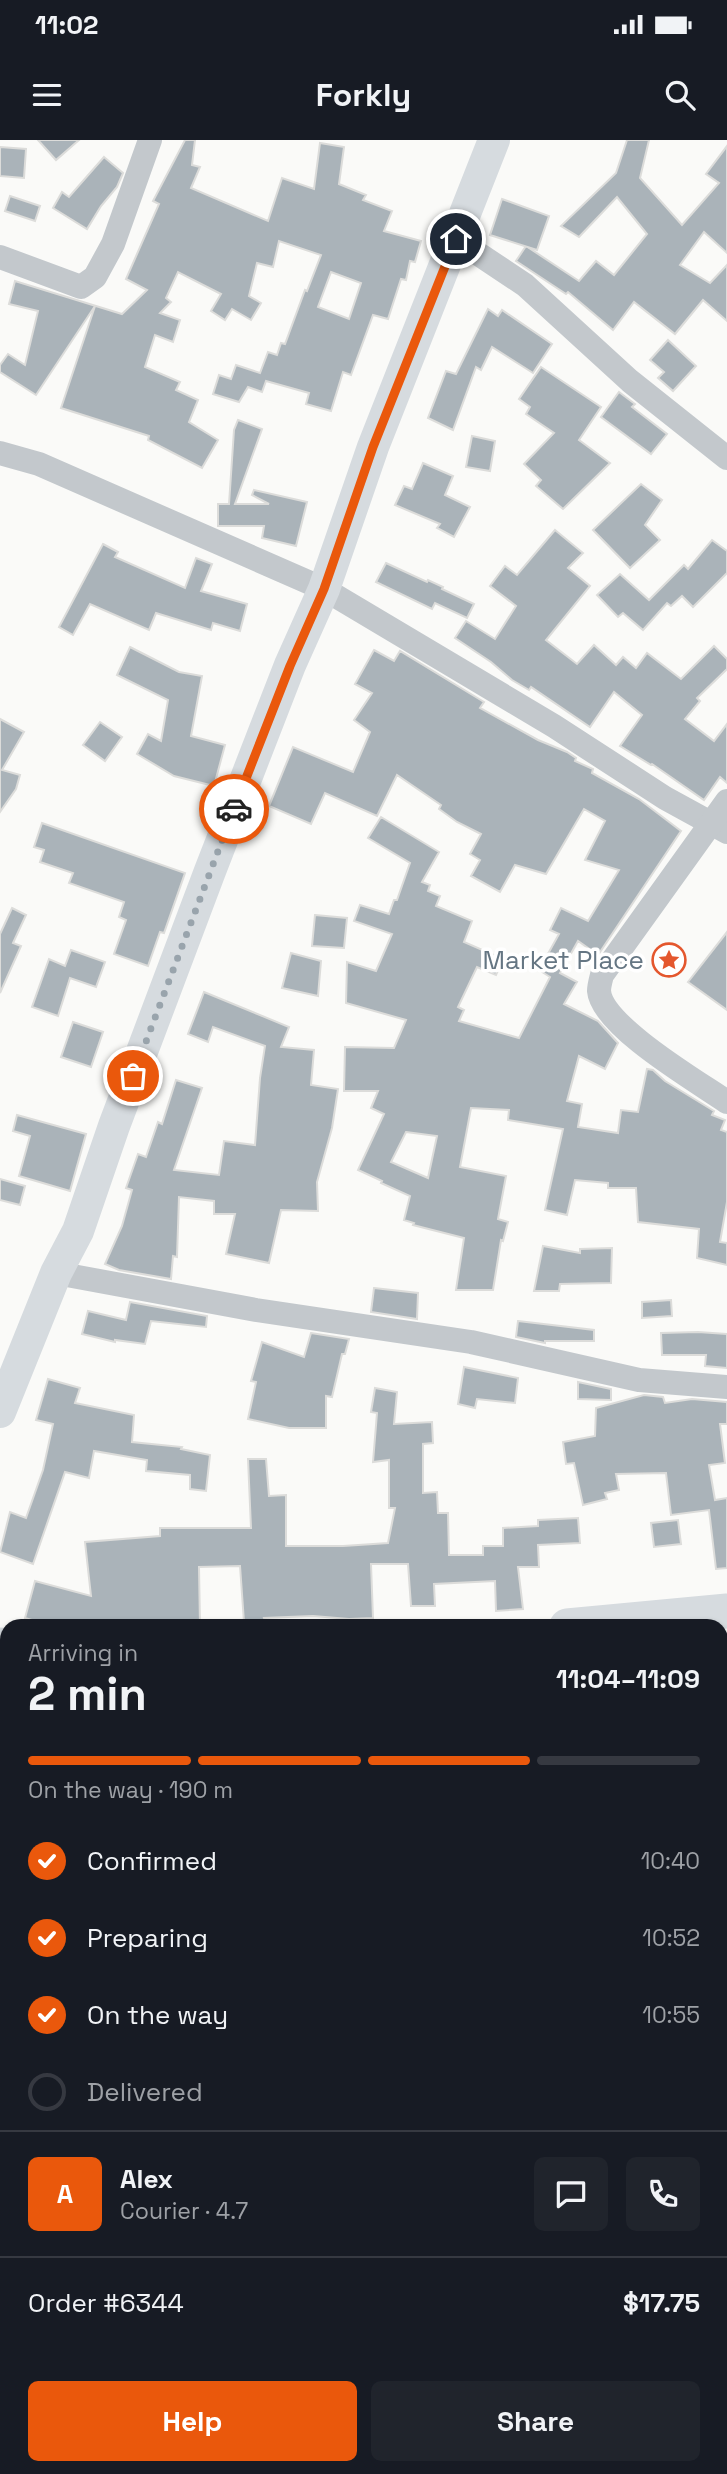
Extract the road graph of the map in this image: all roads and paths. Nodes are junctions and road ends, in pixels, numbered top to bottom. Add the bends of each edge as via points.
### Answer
1 (150, 140) edge
2 (494, 140) edge
3 (456, 239) junction
4 (0, 257) edge
5 (0, 453) edge
6 (727, 458) edge
7 (324, 589) junction
8 (727, 801) edge
9 (720, 827) edge
10 (727, 1102) edge
11 (57, 1273) junction
12 (727, 1387) edge
13 (0, 1412) edge
14 (727, 1611) edge
15 (657, 1619) edge
16 (0, 1645) edge
17 (0, 1666) edge

1 - 4 street via 113,244 95,277 81,287
2 - 3 main road
3 - 6 street via 525,285 630,381
3 - 7 main road via 373,447
5 - 7 street via 39,464
7 - 9 street
7 - 11 main road via 210,871 78,1231
8 - 9 street
9 - 10 street via 615,955 602,975 599,992 629,1034
11 - 12 street via 256,1310 471,1342 639,1380
11 - 13 main road
14 - 15 highway
16 - 17 highway

